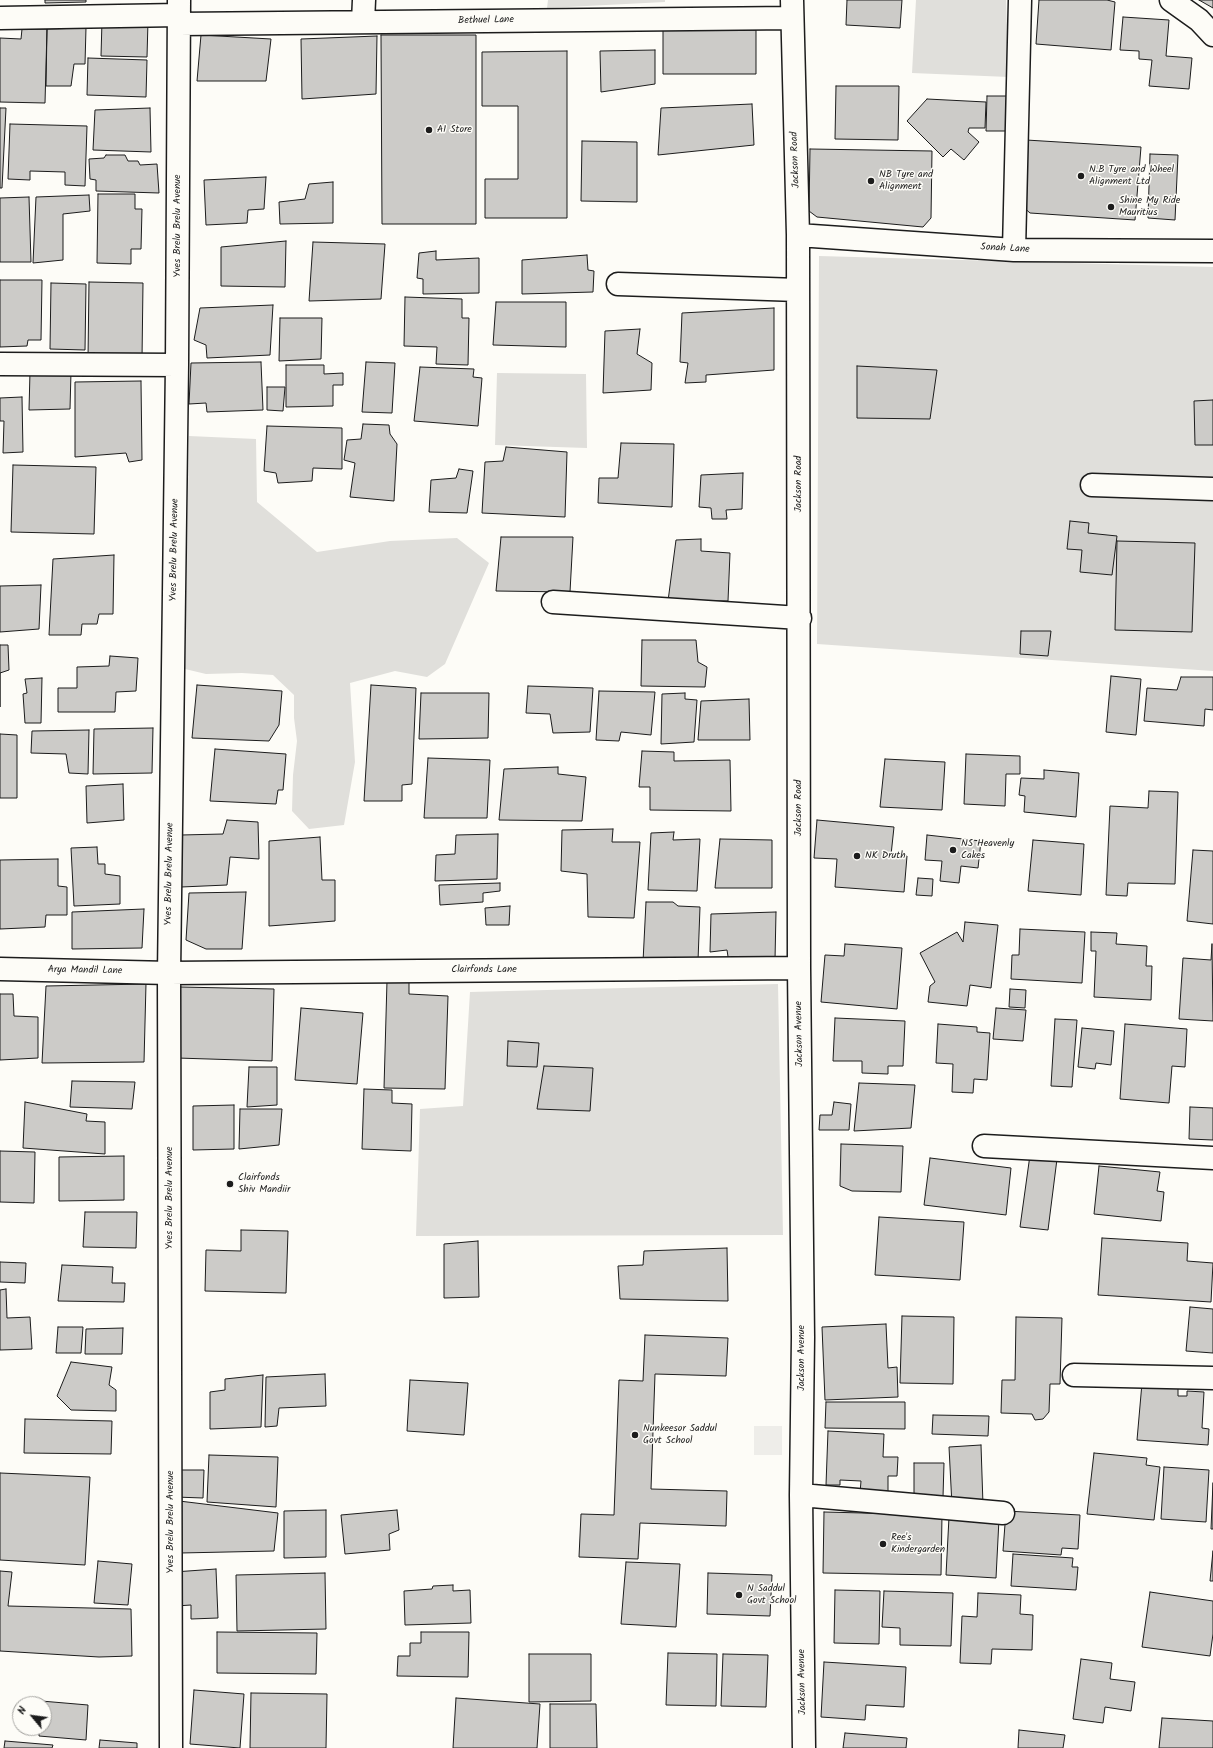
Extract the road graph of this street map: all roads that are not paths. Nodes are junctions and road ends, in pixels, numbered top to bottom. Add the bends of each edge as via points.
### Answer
1 (364, 0) edge
2 (1020, 0) edge
3 (1171, 0) edge
4 (792, 9) edge
5 (179, 13) edge
6 (0, 18) edge
7 (363, 22) junction
8 (1213, 35) edge
9 (798, 235) junction
10 (1014, 250) junction
11 (1213, 252) edge
12 (618, 284) dead end
13 (798, 290) junction
14 (0, 364) edge
15 (177, 365) junction
16 (1092, 485) dead end
17 (1213, 489) edge
18 (553, 602) dead end
19 (800, 618) junction
20 (799, 968) junction
21 (0, 969) edge
22 (169, 973) junction
23 (984, 1146) dead end
24 (1213, 1158) edge
25 (1074, 1375) dead end
26 (1213, 1378) edge
27 (801, 1495) junction
28 (1003, 1513) dead end
29 (171, 1748) edge
30 (804, 1748) edge

1 - 7 street
2 - 10 street
3 - 8 street via 1199,20
4 - 7 street, Bethuel Lane
4 - 9 street, Jackson Road
5 - 6 street, Bethuel Lane
5 - 7 street, Bethuel Lane
5 - 15 street, Yves Brelu Brelu Avenue
9 - 10 street, Sonah Lane
9 - 13 street, Jackson Road
10 - 11 street, Sonah Lane
12 - 13 street
13 - 19 street, Jackson Road
14 - 15 street
15 - 22 street, Yves Brelu Brelu Avenue
16 - 17 street
18 - 19 street
19 - 20 street, Jackson Road
20 - 22 street, Clairfonds Lane
20 - 27 street, Jackson Avenue via 803,1337
21 - 22 street, Arya Mandil Lane
22 - 29 street, Yves Brelu Brelu Avenue
23 - 24 street
25 - 26 street
27 - 28 street
27 - 30 street, Jackson Avenue

